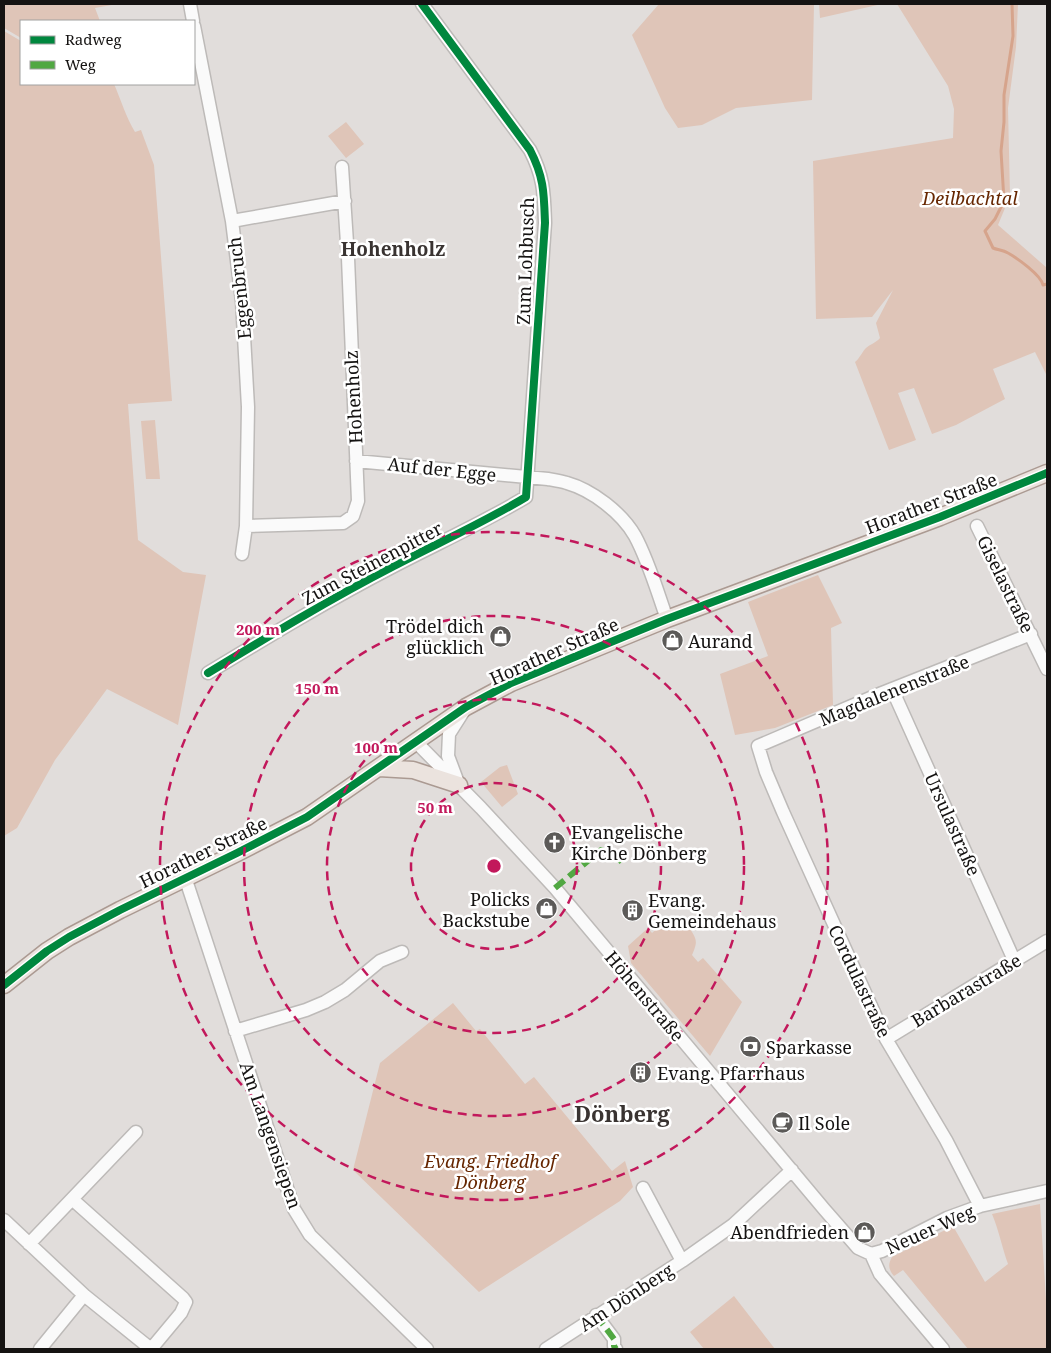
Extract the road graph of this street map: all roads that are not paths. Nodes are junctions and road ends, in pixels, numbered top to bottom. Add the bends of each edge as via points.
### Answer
1 (190, 4) edge
2 (422, 4) edge
3 (193, 20) edge
4 (195, 31) edge
5 (342, 167) dead end
6 (345, 201) junction
7 (232, 221) junction
8 (356, 461) junction
9 (1047, 473) edge
10 (528, 478) junction
11 (526, 497) joint
12 (246, 526) junction
13 (977, 526) dead end
14 (242, 554) dead end
15 (667, 619) junction
16 (1030, 634) junction
17 (1047, 668) edge
18 (208, 673) dead end
19 (892, 689) junction
20 (466, 708) junction
21 (415, 742) junction
22 (758, 746) joint
23 (379, 768) junction
24 (459, 785) junction
25 (185, 878) junction
26 (1047, 941) edge
27 (402, 952) dead end
28 (1014, 960) junction
29 (4, 985) edge
30 (235, 1031) junction
31 (886, 1039) junction
32 (136, 1132) dead end
33 (792, 1170) junction
34 (643, 1188) dead end
35 (1047, 1191) edge
36 (72, 1199) junction
37 (980, 1206) junction
38 (4, 1220) edge
39 (29, 1244) junction
40 (871, 1254) junction
41 (682, 1261) junction
42 (84, 1296) junction
43 (596, 1315) junction
44 (40, 1349) edge
45 (152, 1349) edge
46 (427, 1349) edge
47 (546, 1349) edge
48 (616, 1349) edge
49 (943, 1349) edge

1 - 3 street
2 - 10 street, Zum Lohbusch via 530,150 542,180 545,223
4 - 7 street, Eggenbruch
5 - 6 street, Hohenholz
6 - 7 street
6 - 8 street, Hohenholz
7 - 12 street, Eggenbruch via 247,367
8 - 10 street, Auf der Egge
8 - 12 street, Hohenholz via 358,501 353,516 343,523
9 - 15 main road, Horather Straße
10 - 11 street, Zum Lohbusch
10 - 15 street, Auf der Egge via 568,483 586,491 626,523 647,562
11 - 18 street, Zum Steinenpitter via 392,567
12 - 14 street, Eggenbruch
13 - 16 street, Giselastraße
15 - 20 main road, Horather Straße via 526,676
16 - 17 street, Giselastraße
16 - 19 street, Magdalenenstraße
19 - 22 street, Magdalenenstraße
19 - 28 street, Ursulastraße
20 - 21 main road, Horather Straße
20 - 24 street via 449,734 448,756
21 - 23 main road, Horather Straße
21 - 24 street, Höhenstraße
22 - 31 street, Cordulastraße via 783,812
23 - 24 main road via 413,770
23 - 25 main road, Horather Straße via 307,818
24 - 33 street, Höhenstraße via 554,888
25 - 29 main road, Horather Straße via 69,937
25 - 30 street, Am Langensiepen
26 - 28 street, Barbarastraße
27 - 30 street via 380,961 325,1002
28 - 31 street, Barbarastraße
30 - 46 street, Am Langensiepen via 294,1209 310,1235
31 - 37 street, Cordulastraße via 946,1140
32 - 36 street
33 - 40 street, Höhenstraße via 858,1248
33 - 41 street, Am Dönberg via 733,1225
34 - 41 street, Am Dönberg
35 - 37 street, Neuer Weg
36 - 39 street
36 - 45 street via 186,1302
37 - 40 street, Neuer Weg
38 - 39 street
39 - 42 street
40 - 49 street, Höhenstraße via 880,1274
41 - 43 street, Am Dönberg
42 - 44 street
42 - 45 street
43 - 47 street, Am Dönberg
43 - 48 street via 614,1339

